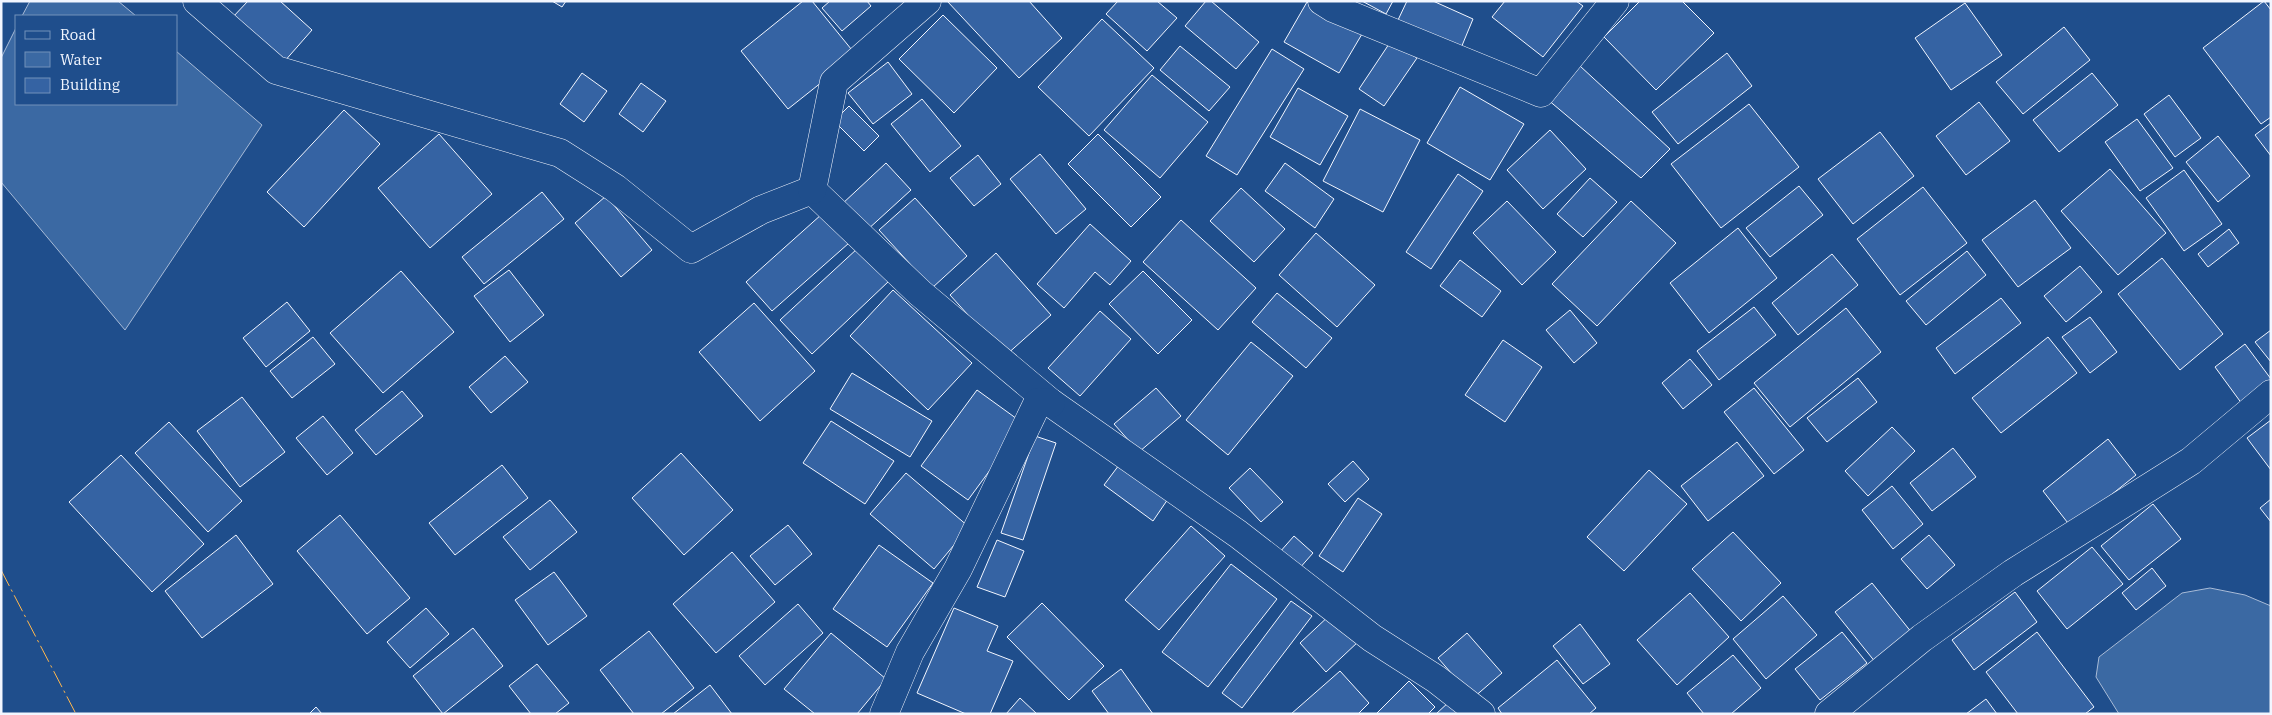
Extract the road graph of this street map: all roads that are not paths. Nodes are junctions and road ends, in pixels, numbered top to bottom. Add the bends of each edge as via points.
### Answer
1 (197, 1) edge
2 (927, 1) edge
3 (1322, 1) edge
4 (1615, 1) edge
5 (812, 190) junction
6 (2271, 394) edge
7 (1051, 403) junction
8 (884, 714) edge
9 (1481, 714) edge
10 (1829, 714) edge

1 - 5 street via 276,70 560,153 615,188 690,249 761,210
2 - 5 street via 834,82
3 - 4 street via 1541,93
5 - 7 street via 920,293
6 - 10 street via 2191,461 2013,573 1922,638
7 - 8 street via 1038,402 958,569 910,652
7 - 9 street via 1238,534 1372,638 1436,679

